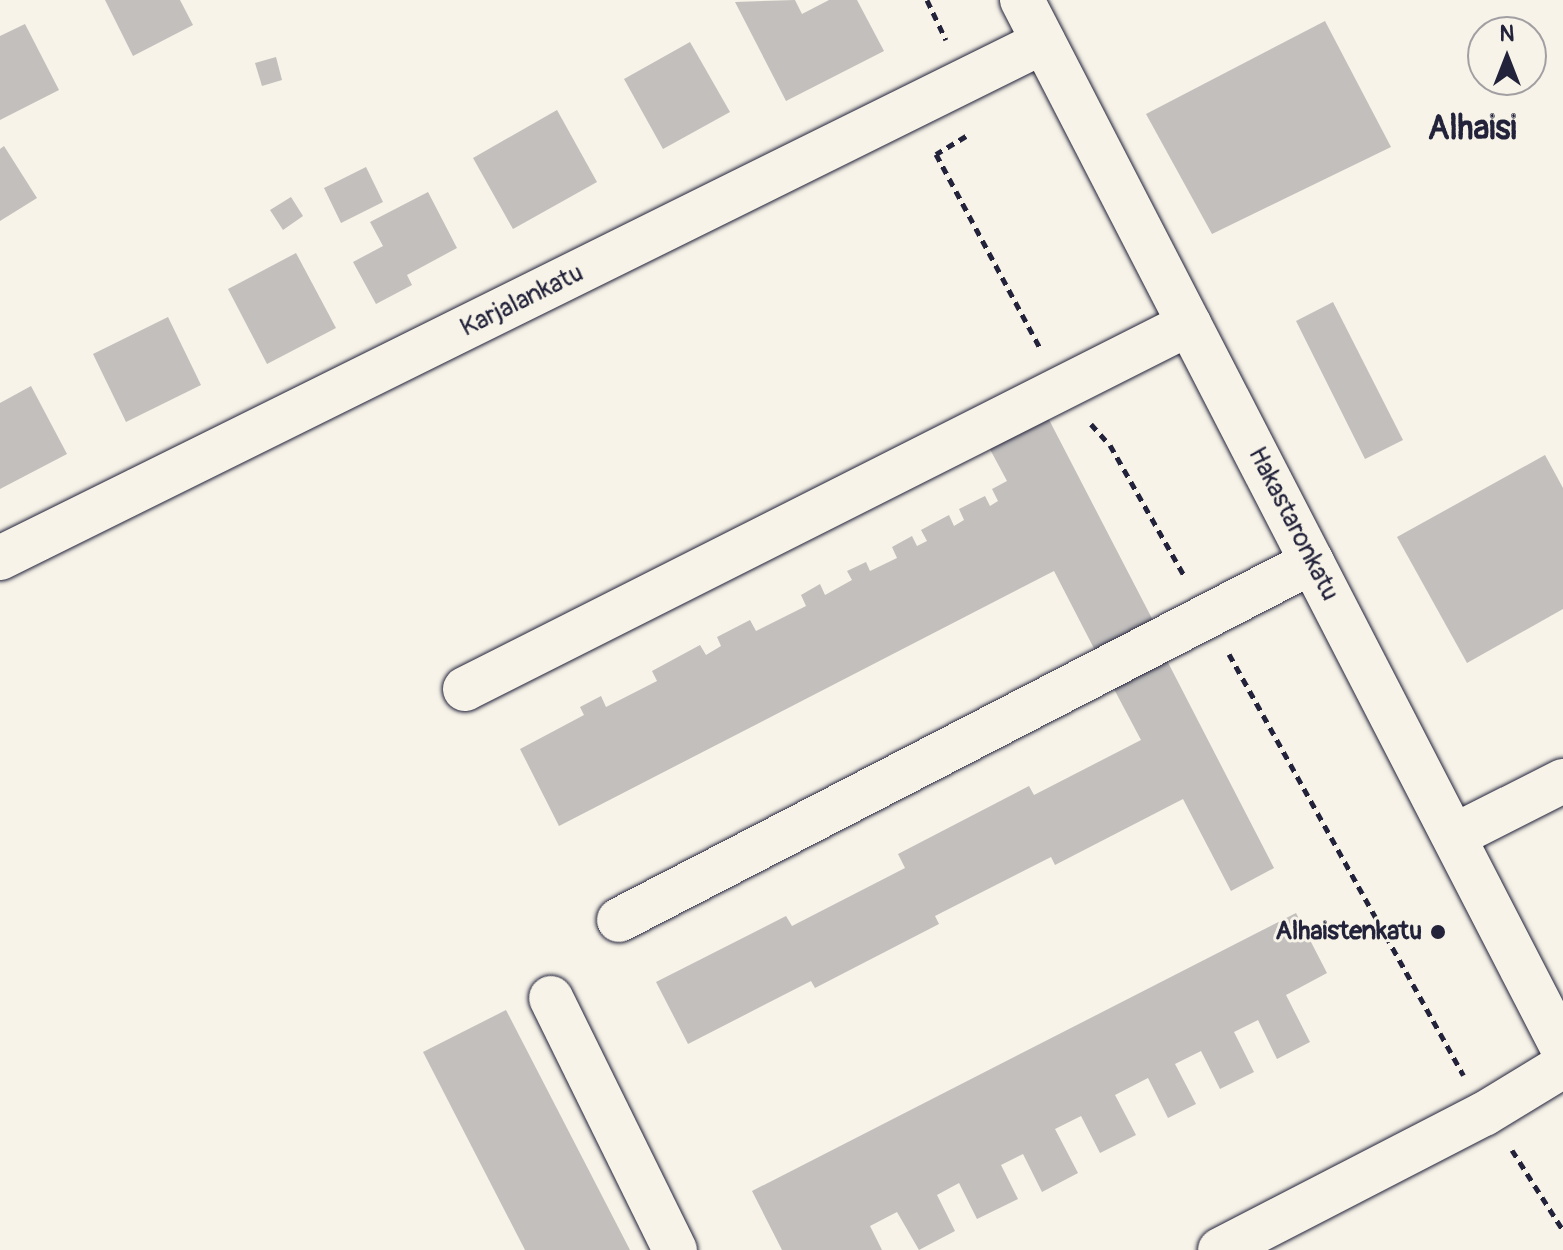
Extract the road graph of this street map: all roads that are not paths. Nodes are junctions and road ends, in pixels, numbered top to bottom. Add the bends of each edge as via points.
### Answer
1 (1022, 0) edge
2 (1043, 42) junction
3 (1189, 324) junction
4 (0, 558) edge
5 (1312, 562) junction
6 (465, 689) dead end
7 (1563, 781) edge
8 (1456, 835) junction
9 (619, 920) dead end
10 (551, 998) dead end
11 (1563, 1049) edge
12 (1563, 1066) edge
13 (675, 1250) edge
14 (1220, 1250) edge

1 - 2 street, Hakastaronkatu
2 - 3 street, Hakastaronkatu
2 - 4 street, Karjalankatu
3 - 5 street, Hakastaronkatu
3 - 6 street
5 - 8 street, Hakastaronkatu
5 - 9 street
7 - 8 street
8 - 11 street, Hakastaronkatu
10 - 13 street
12 - 14 street via 1484,1114

